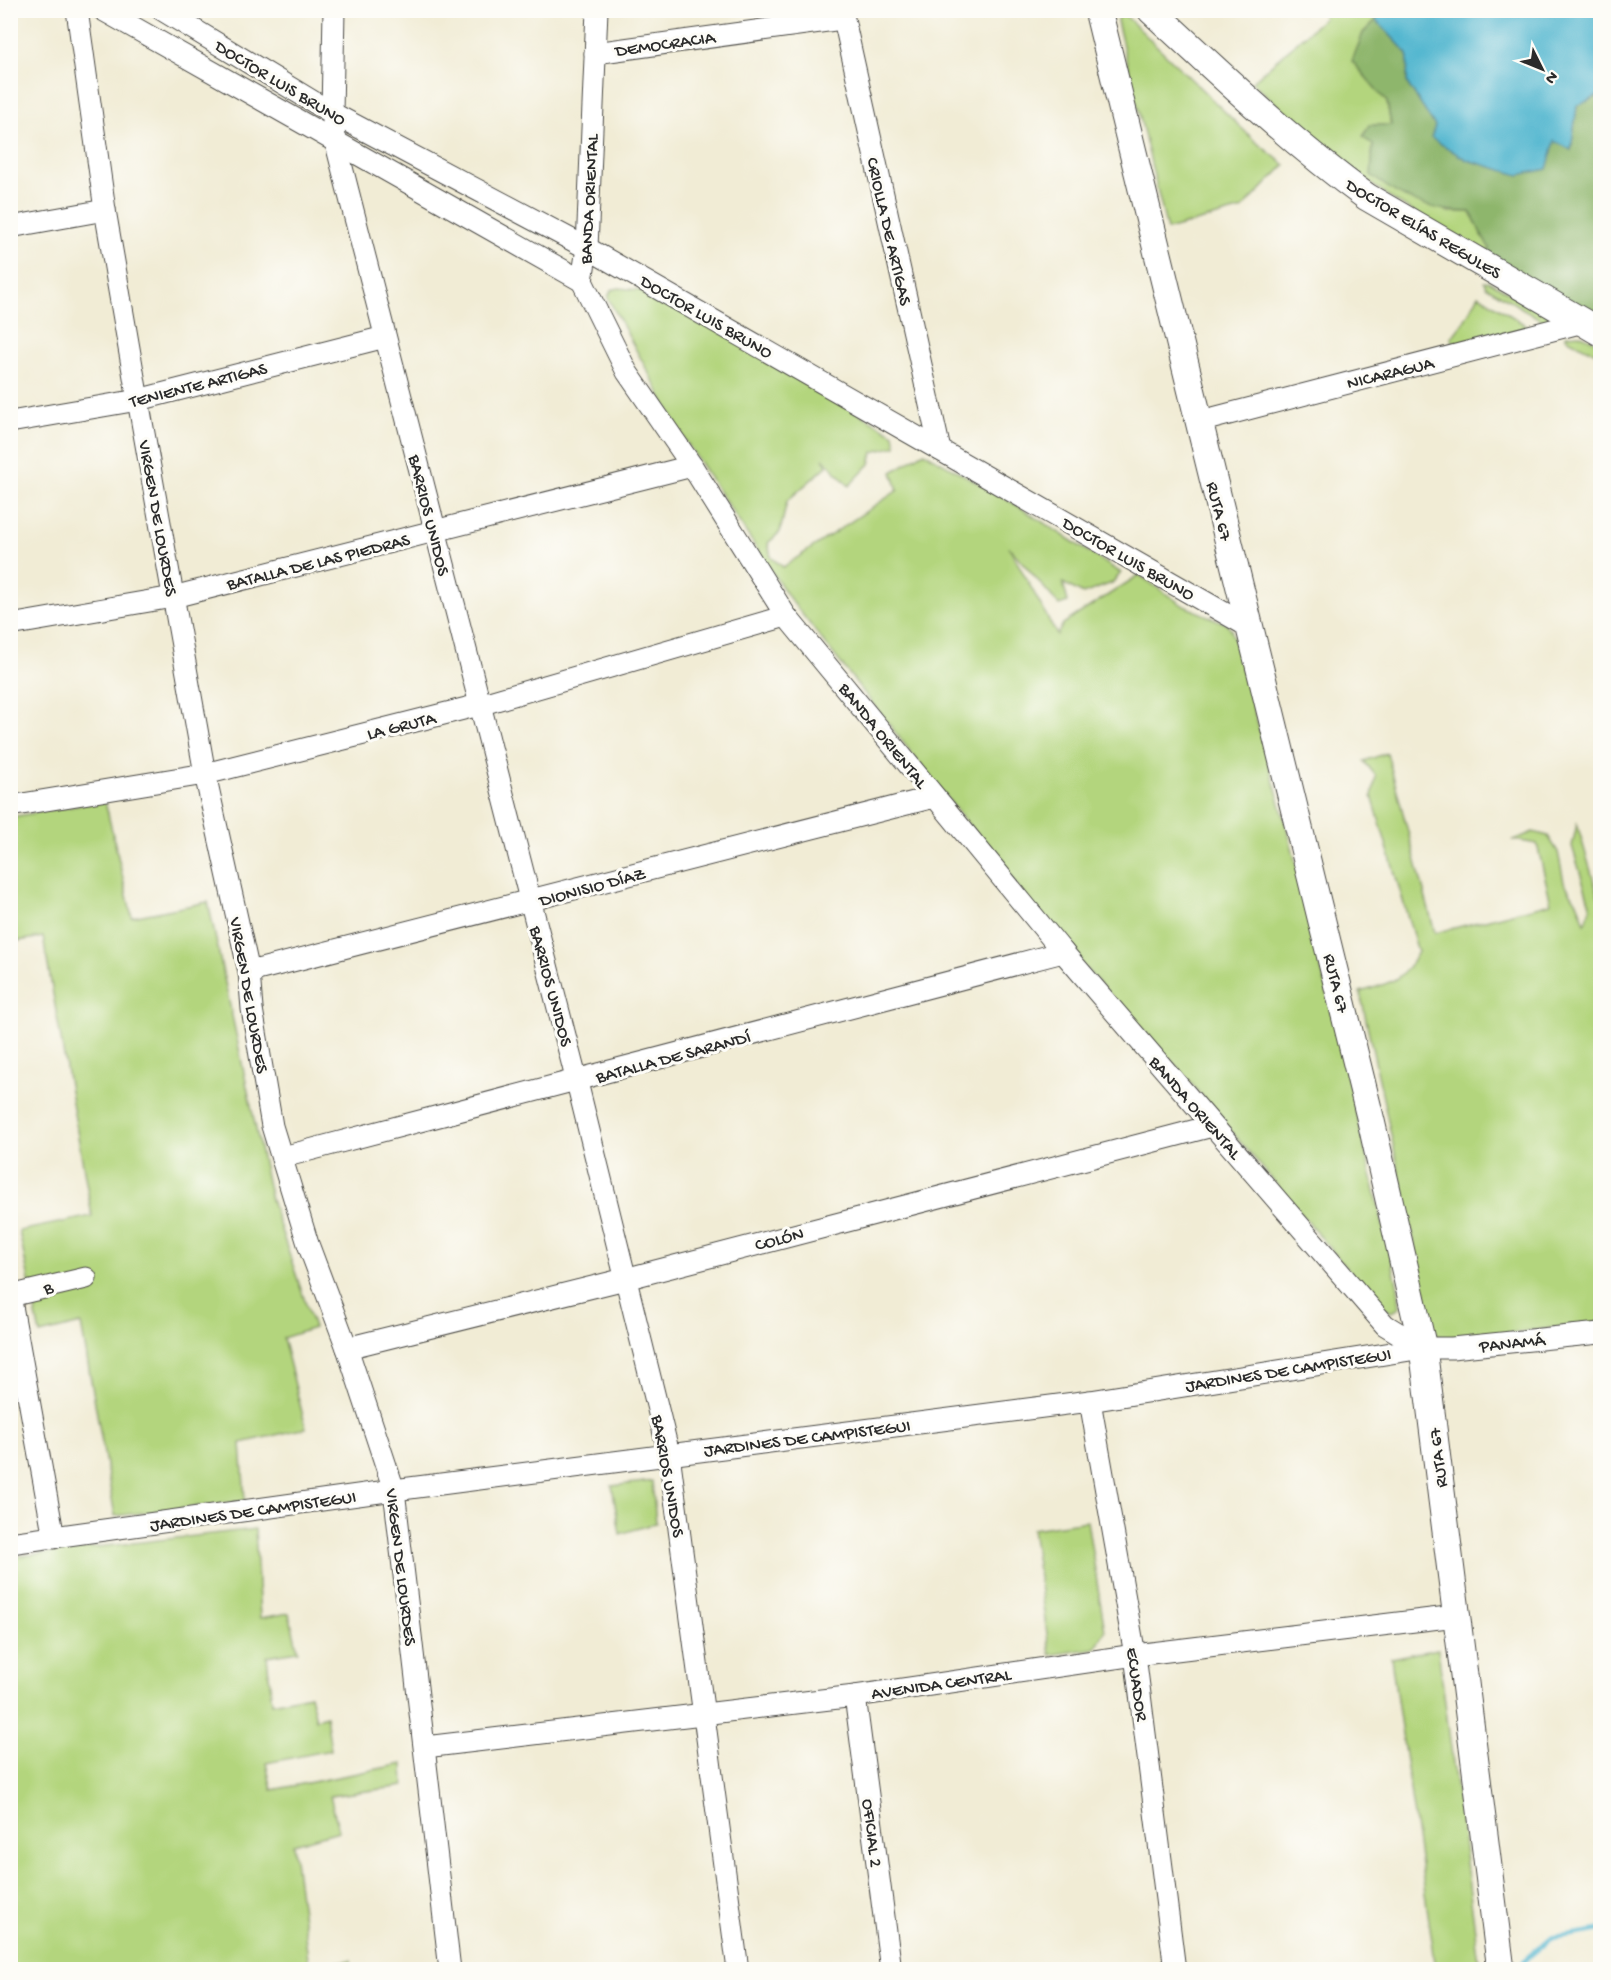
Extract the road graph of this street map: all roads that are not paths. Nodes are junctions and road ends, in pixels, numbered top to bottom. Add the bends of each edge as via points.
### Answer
1 (77, 10) edge
2 (103, 10) edge
3 (162, 10) edge
4 (333, 10) edge
5 (597, 10) edge
6 (1098, 10) edge
7 (1151, 10) edge
8 (842, 15) edge
9 (595, 53) junction
10 (332, 113) junction
11 (336, 144) junction
12 (105, 210) junction
13 (10, 227) edge
14 (587, 248) junction
15 (582, 281) junction
16 (1592, 327) edge
17 (385, 337) junction
18 (138, 400) junction
19 (10, 422) edge
20 (1198, 422) junction
21 (940, 450) junction
22 (692, 466) junction
23 (435, 532) junction
24 (173, 597) junction
25 (786, 616) junction
26 (10, 625) edge
27 (1250, 627) junction
28 (479, 705) junction
29 (205, 774) junction
30 (934, 797) junction
31 (10, 806) edge
32 (530, 902) junction
33 (1063, 952) junction
34 (249, 972) junction
35 (577, 1082) junction
36 (1212, 1126) junction
37 (283, 1157) junction
38 (86, 1278) dead end
39 (624, 1279) junction
40 (11, 1296) edge
41 (1600, 1334) edge
42 (346, 1348) junction
43 (1423, 1348) junction
44 (1090, 1401) junction
45 (669, 1454) junction
46 (394, 1490) junction
47 (54, 1538) junction
48 (10, 1544) edge
49 (1456, 1616) junction
50 (1135, 1655) junction
51 (855, 1696) junction
52 (705, 1713) junction
53 (425, 1747) junction
54 (450, 1970) edge
55 (738, 1970) edge
56 (891, 1970) edge
57 (1175, 1970) edge
58 (1501, 1970) edge

1 - 12 street, VIRGEN DE LOURDES
2 - 11 street, DOCTOR LUIS BRUNO
3 - 10 street, DOCTOR LUIS BRUNO
4 - 10 street, BARRIOS UNIDOS
5 - 9 street, BANDA ORIENTAL
6 - 20 street, RUTA 67
7 - 16 street, DOCTOR ELÍAS REGULES via 1254,105 1367,197
8 - 9 street, DEMOCRACIA
8 - 21 street, CRIOLLA DE ARTIGAS
9 - 14 street, BANDA ORIENTAL
10 - 11 street, BARRIOS UNIDOS
10 - 14 street, DOCTOR LUIS BRUNO
11 - 15 street, DOCTOR LUIS BRUNO
11 - 17 street, BARRIOS UNIDOS
12 - 13 street
12 - 18 street, VIRGEN DE LOURDES
14 - 15 street, BANDA ORIENTAL
14 - 21 street, DOCTOR LUIS BRUNO
15 - 22 street, BANDA ORIENTAL via 627,372
16 - 20 street, NICARAGUA
17 - 18 street, TENIENTE ARTIGAS
17 - 23 street, BARRIOS UNIDOS
18 - 19 street, TENIENTE ARTIGAS
18 - 24 street, VIRGEN DE LOURDES
20 - 27 street, RUTA 67
21 - 27 street, DOCTOR LUIS BRUNO
22 - 23 street, BATALLA DE LAS PIEDRAS
22 - 25 street, BANDA ORIENTAL
23 - 24 street, BATALLA DE LAS PIEDRAS
23 - 28 street, BARRIOS UNIDOS
24 - 26 street, BATALLA DE LAS PIEDRAS
24 - 29 street, VIRGEN DE LOURDES
25 - 28 street, LA GRUTA
25 - 30 street, BANDA ORIENTAL
27 - 43 street, RUTA 67
28 - 29 street, LA GRUTA
28 - 32 street, BARRIOS UNIDOS
29 - 31 street, LA GRUTA
29 - 34 street, VIRGEN DE LOURDES
30 - 32 street, DIONISIO DÍAZ
30 - 33 street, BANDA ORIENTAL
32 - 34 street, DIONISIO DÍAZ
32 - 35 street, BARRIOS UNIDOS
33 - 35 street, BATALLA DE SARANDÍ
33 - 36 street, BANDA ORIENTAL
34 - 37 street, VIRGEN DE LOURDES via 272,1126
35 - 37 street, BATALLA DE SARANDÍ
35 - 39 street, BARRIOS UNIDOS
36 - 39 street, COLÓN
36 - 43 street, BANDA ORIENTAL via 1385,1325
37 - 42 street, VIRGEN DE LOURDES via 308,1244
38 - 40 street, B
39 - 42 street, COLÓN
39 - 45 street, BARRIOS UNIDOS
40 - 47 street
41 - 43 street, PANAMÁ
42 - 46 street, VIRGEN DE LOURDES
43 - 44 street, JARDINES DE CAMPISTEGUI
43 - 49 street, RUTA 67
44 - 45 street, JARDINES DE CAMPISTEGUI
44 - 50 street, ECUADOR
45 - 46 street, JARDINES DE CAMPISTEGUI
45 - 52 street, BARRIOS UNIDOS
46 - 47 street, JARDINES DE CAMPISTEGUI
46 - 53 street, VIRGEN DE LOURDES
47 - 48 street, JARDINES DE CAMPISTEGUI
49 - 50 street, AVENIDA CENTRAL
49 - 58 street, RUTA 67
50 - 51 street, AVENIDA CENTRAL
50 - 57 street, ECUADOR
51 - 52 street, AVENIDA CENTRAL
51 - 56 street, OFICIAL 2
52 - 53 street, AVENIDA CENTRAL
52 - 55 street, BARRIOS UNIDOS
53 - 54 street, VIRGEN DE LOURDES

